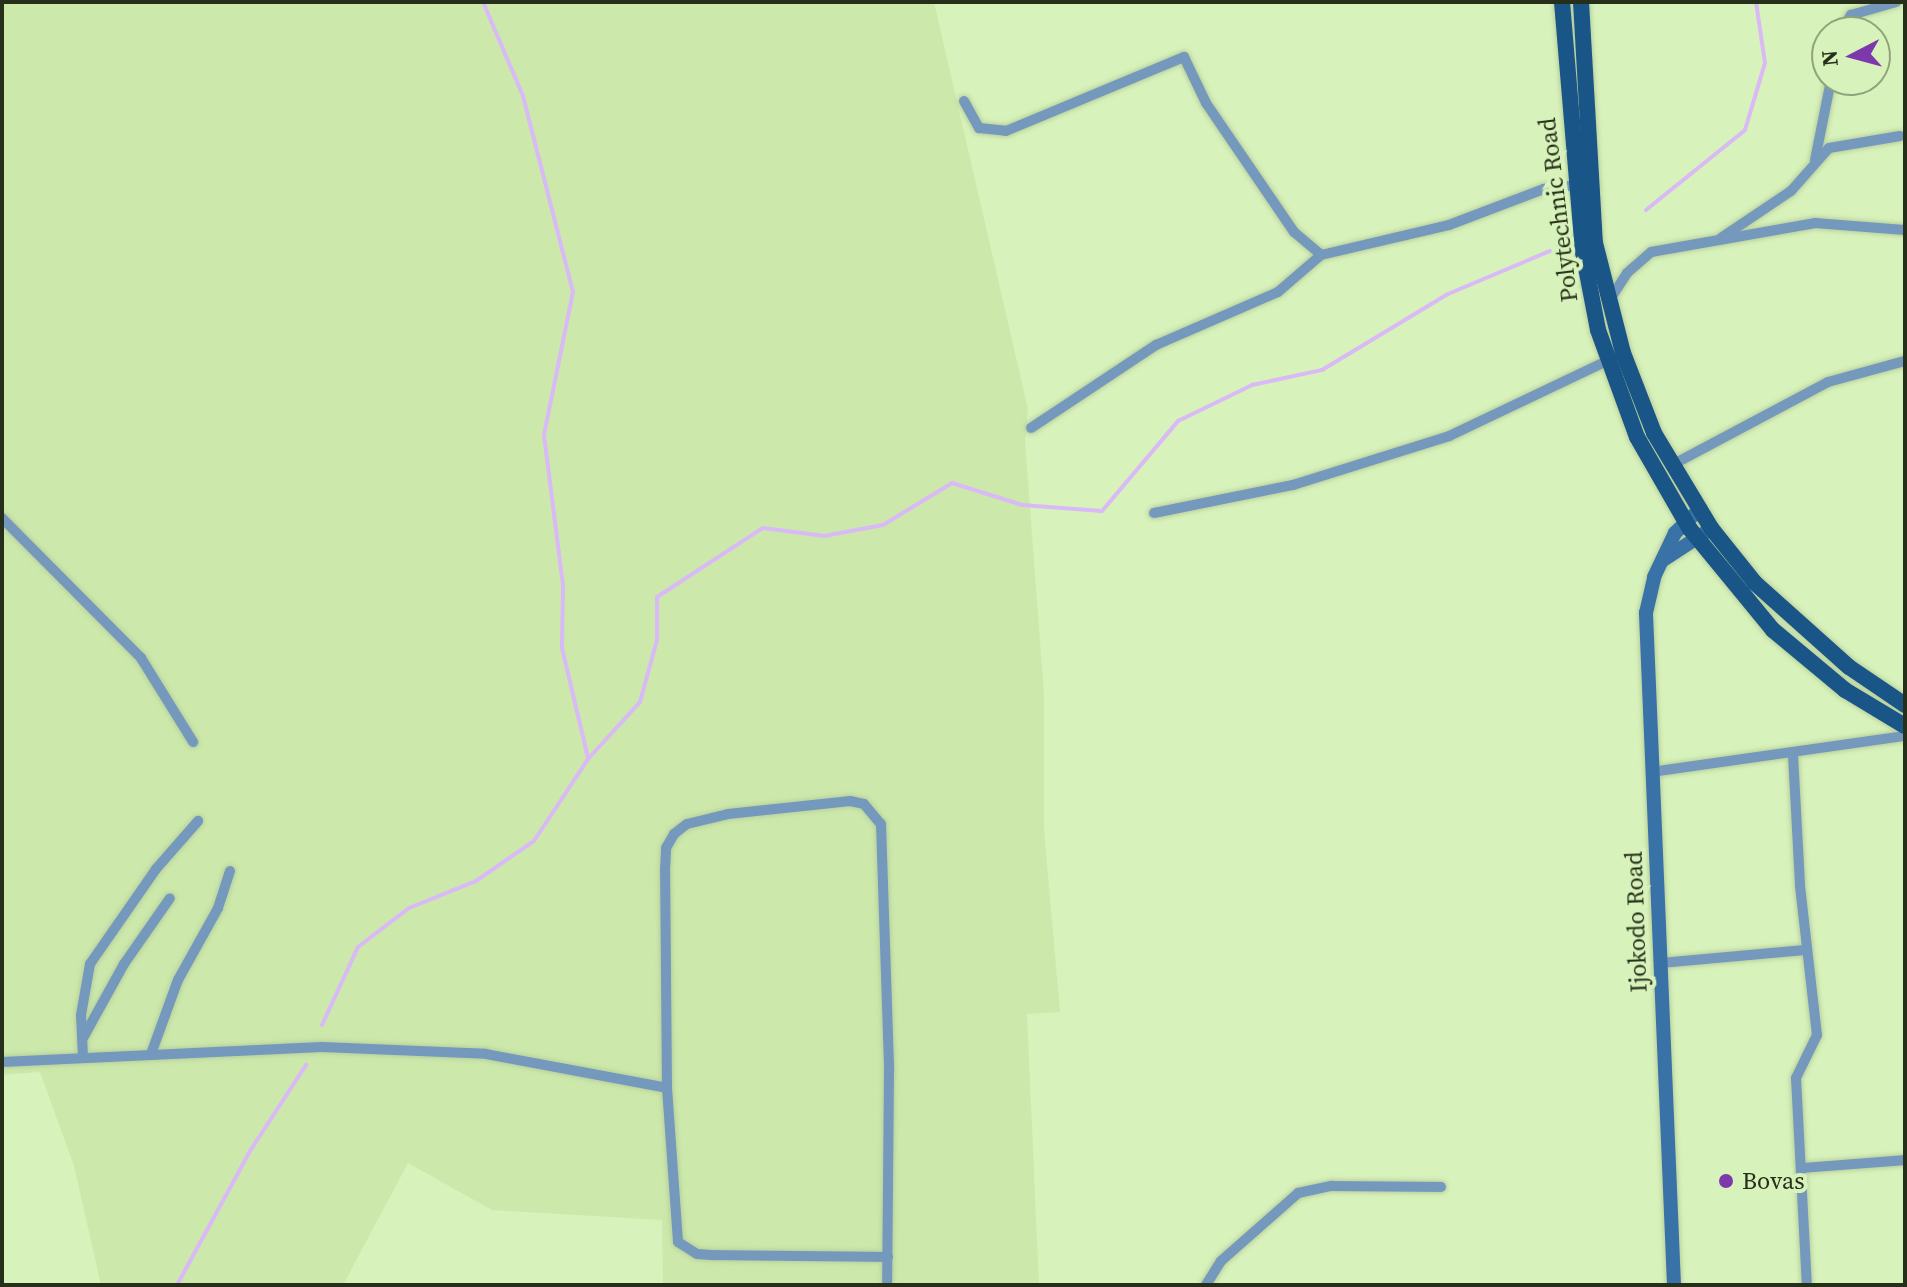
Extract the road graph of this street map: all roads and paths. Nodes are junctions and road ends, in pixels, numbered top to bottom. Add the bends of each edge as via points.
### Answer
1 (1562, 2) edge
2 (1581, 2) edge
3 (1896, 2) edge
4 (1850, 16) edge
5 (1828, 96) edge
6 (964, 101) dead end
7 (1900, 136) dead end
8 (1815, 163) junction
9 (1576, 185) junction
10 (1905, 230) edge
11 (1716, 241) junction
12 (1321, 255) junction
13 (1609, 302) junction
14 (1607, 361) junction
15 (1905, 361) edge
16 (1031, 428) dead end
17 (1672, 465) junction
18 (1700, 509) junction
19 (1154, 513) dead end
20 (2, 518) edge
21 (1685, 520) junction
22 (1711, 528) junction
23 (1697, 538) junction
24 (1663, 560) junction
25 (1905, 705) edge
26 (1905, 726) edge
27 (1905, 736) edge
28 (193, 742) dead end
29 (1793, 755) junction
30 (1651, 772) junction
31 (198, 821) dead end
32 (230, 871) dead end
33 (170, 898) dead end
34 (1805, 950) junction
35 (1660, 963) junction
36 (82, 1040) junction
37 (151, 1054) junction
38 (83, 1057) junction
39 (2, 1062) edge
40 (667, 1088) junction
41 (1905, 1160) edge
42 (1802, 1168) junction
43 (1441, 1187) dead end
44 (888, 1257) junction
45 (887, 1285) edge
46 (1206, 1285) edge
47 (1674, 1285) edge
48 (1807, 1285) edge

1 - 9 main road, Polytechnic Road
2 - 13 main road, Polytechnic Road via 1595,243
3 - 4 street
5 - 8 street
6 - 12 street via 979,128 1006,131 1184,57 1206,103 1294,232
7 - 8 street via 1841,143
8 - 11 street via 1791,191
9 - 12 street via 1544,189 1449,225
9 - 14 main road, Polytechnic Road via 1583,252
10 - 11 street via 1815,223
11 - 13 street via 1651,252 1627,273
12 - 16 street via 1278,292 1156,345
13 - 17 main road, Polytechnic Road via 1640,404
14 - 19 street via 1449,436 1293,485
14 - 21 main road, Polytechnic Road via 1637,437
15 - 17 street via 1828,382
17 - 18 main road, Polytechnic Road
18 - 21 main road, Ijokodo Road
18 - 22 main road, Polytechnic Road
20 - 28 street via 141,658
21 - 23 main road, Polytechnic Road
21 - 24 main road, Ijokodo Road
22 - 23 main road
22 - 25 main road, Polytechnic Road via 1795,622
23 - 24 main road
23 - 26 main road, Polytechnic Road via 1773,630 1845,690
24 - 30 main road, Ijokodo Road via 1646,613
27 - 29 street
29 - 30 street
29 - 34 street
30 - 35 main road, Ijokodo Road
31 - 36 street via 156,869 90,964
32 - 37 street via 218,908 178,980
33 - 36 street via 124,964
34 - 35 street
34 - 42 street via 1817,1035 1796,1078
35 - 47 main road, Ijokodo Road
36 - 38 street
37 - 38 street
37 - 40 street via 322,1047 486,1054
38 - 39 street
40 - 44 street via 678,1242 697,1254
40 - 44 street via 665,870 666,848 674,834 687,824 728,814 850,801 875,811 881,824 889,1056
41 - 42 street
42 - 48 street
43 - 46 street via 1332,1186 1298,1193 1221,1261
44 - 45 street

